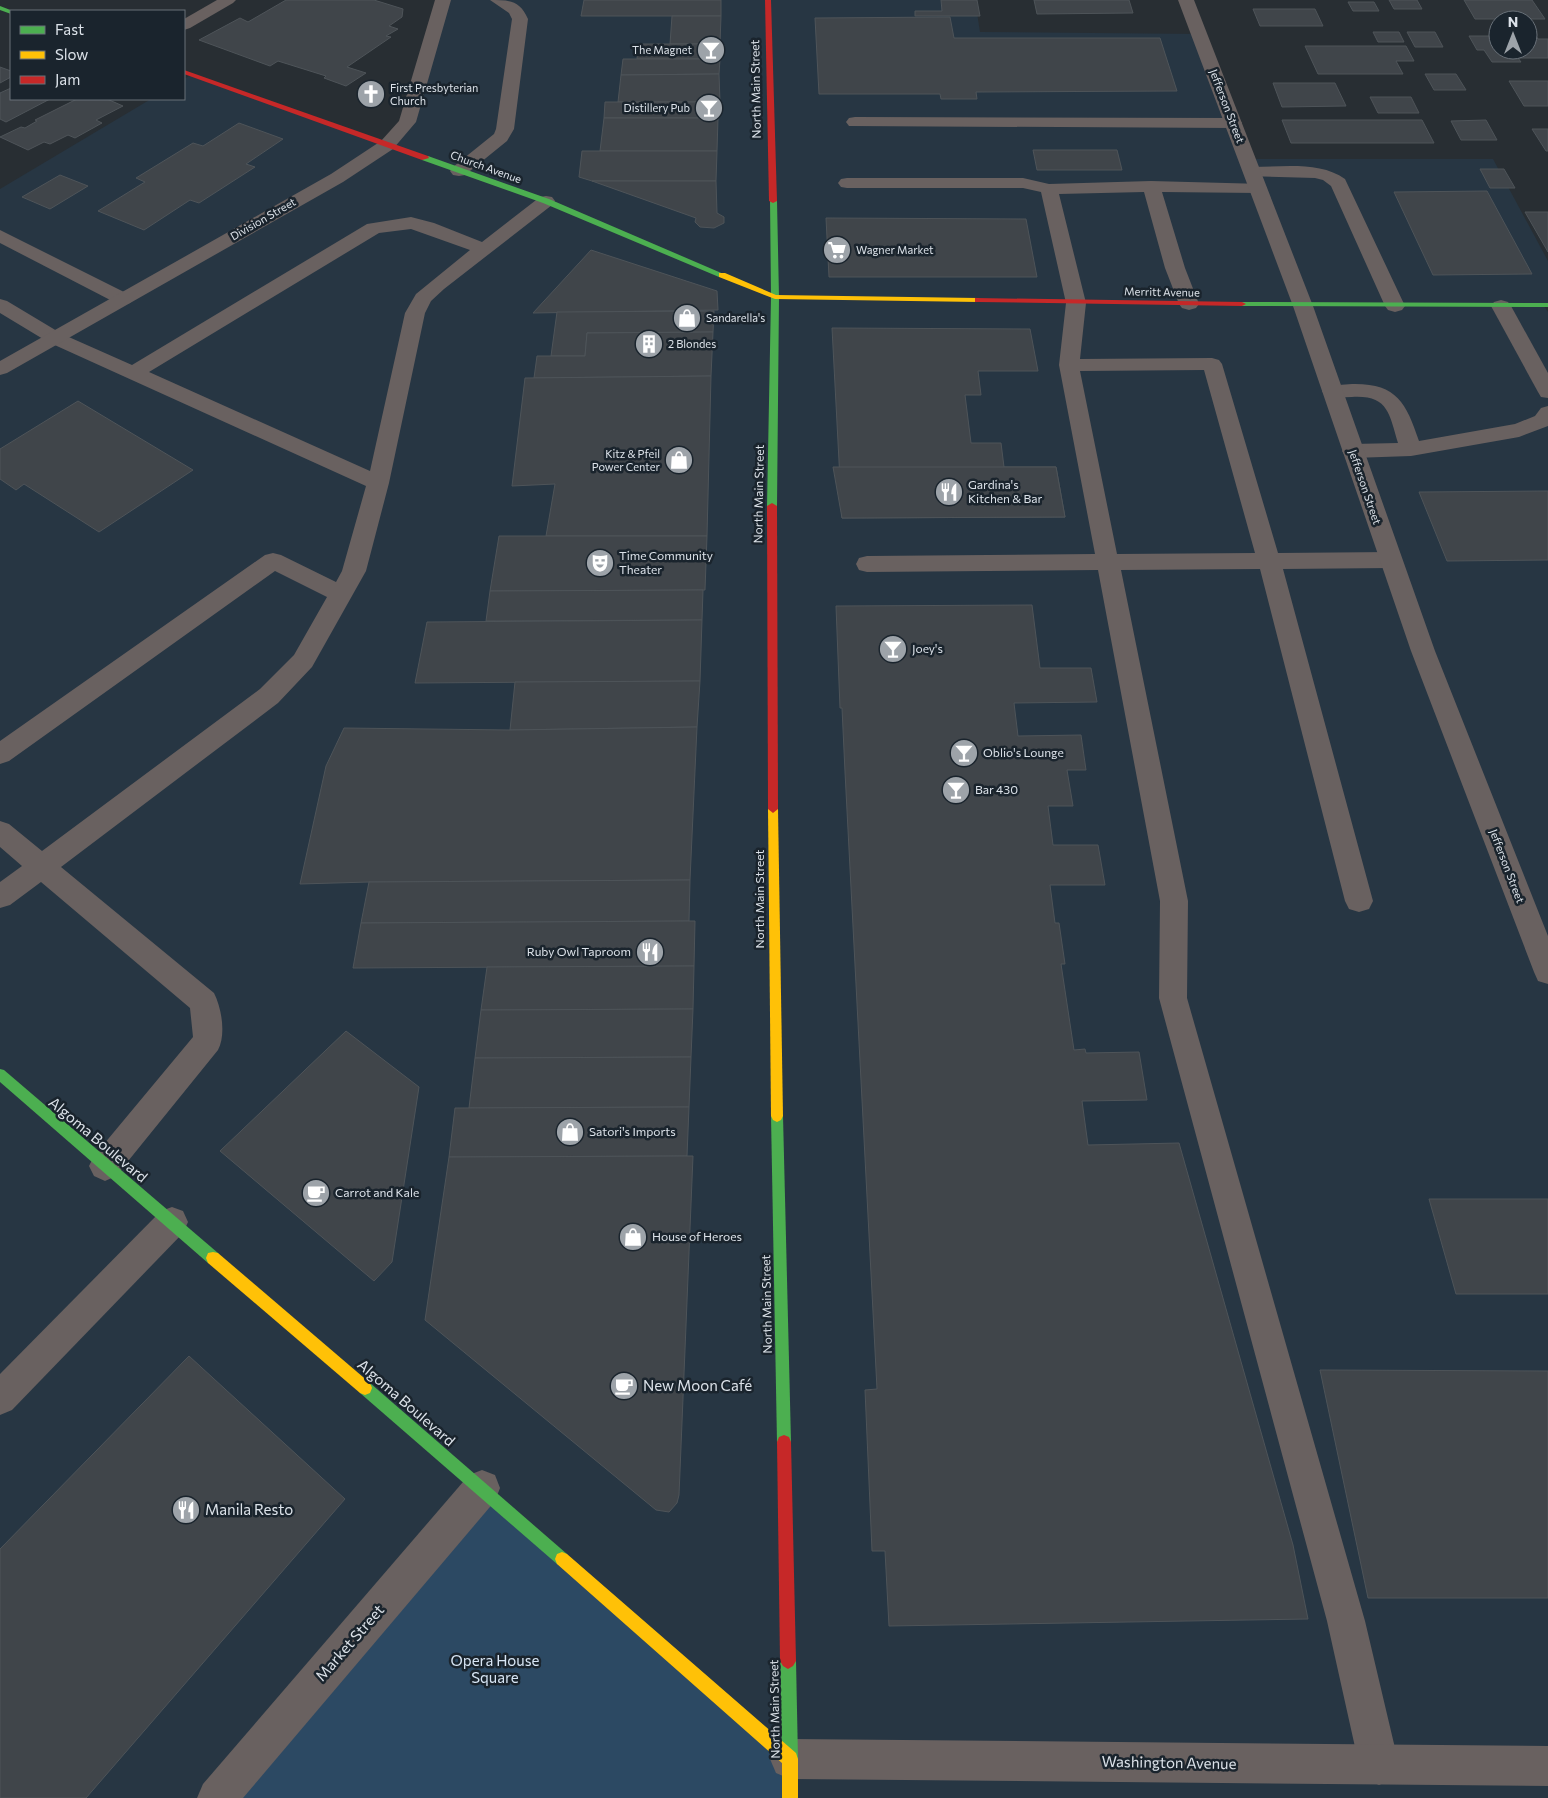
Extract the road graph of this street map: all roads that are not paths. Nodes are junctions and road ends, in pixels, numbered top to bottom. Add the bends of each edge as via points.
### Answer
1 (228, 0) edge
2 (443, 0) edge
3 (498, 0) edge
4 (768, 0) edge
5 (1186, 0) edge
6 (185, 24) edge
7 (185, 72) edge
8 (855, 122) dead end
9 (1233, 123) junction
10 (387, 145) junction
11 (460, 171) junction
12 (1255, 180) junction
13 (847, 183) dead end
14 (1151, 186) junction
15 (1049, 189) junction
16 (546, 202) junction
17 (0, 236) edge
18 (484, 249) junction
19 (775, 297) junction
20 (123, 299) junction
21 (1076, 303) junction
22 (1190, 304) junction
23 (0, 305) edge
24 (1548, 305) edge
25 (1303, 306) junction
26 (1395, 306) junction
27 (1501, 306) junction
28 (56, 338) junction
29 (1068, 365) junction
30 (0, 369) edge
31 (133, 373) junction
32 (1332, 391) junction
33 (1548, 392) edge
34 (1548, 413) edge
35 (1411, 449) junction
36 (1353, 451) junction
37 (378, 483) junction
38 (1391, 560) junction
39 (1270, 561) junction
40 (1109, 562) junction
41 (867, 564) dead end
42 (341, 594) junction
43 (0, 754) edge
44 (0, 832) edge
45 (40, 867) junction
46 (0, 897) edge
47 (1359, 901) dead end
48 (1548, 972) edge
49 (0, 1074) edge
50 (105, 1166) junction
51 (172, 1222) junction
52 (0, 1398) edge
53 (482, 1488) junction
54 (790, 1759) junction
55 (1379, 1765) junction
56 (1548, 1766) edge
57 (217, 1798) edge
58 (790, 1798) edge

1 - 6 street
2 - 10 street, Division Street via 407,122
3 - 11 street via 518,12 520,19 505,128 501,137
4 - 19 main road, North Main Street
5 - 9 street, Jefferson Street
7 - 10 main road, Church Avenue
8 - 9 street
9 - 12 street, Jefferson Street
10 - 11 main road, Church Avenue
10 - 20 street, Division Street via 337,178
11 - 16 main road, Church Avenue
12 - 14 street
12 - 25 street, Jefferson Street
12 - 26 street via 1316,173 1339,182
13 - 15 street via 1023,182
14 - 15 street
14 - 22 street via 1175,268
15 - 21 street
16 - 18 street
16 - 19 main road, Church Avenue
17 - 20 street
18 - 31 street via 411,223 374,228
18 - 37 street via 422,298 415,313
19 - 21 main road, Merritt Avenue
19 - 54 main road, North Main Street via 771,597 774,948
20 - 28 street, Division Street
21 - 22 main road, Merritt Avenue
21 - 29 street
22 - 25 main road, Merritt Avenue
23 - 28 street
24 - 27 main road, Merritt Avenue
25 - 26 main road, Merritt Avenue
25 - 32 street, Jefferson Street
26 - 27 main road, Merritt Avenue
27 - 33 street
28 - 30 street, Division Street
28 - 31 street
29 - 39 street via 1212,364
29 - 40 street
31 - 37 street
32 - 35 street via 1372,391 1386,395 1393,403
32 - 36 street, Jefferson Street
34 - 35 street via 1542,421 1519,430
35 - 36 street
36 - 38 street, Jefferson Street
37 - 42 street via 354,571
38 - 39 street
38 - 48 street, Jefferson Street via 1423,651
39 - 40 street
39 - 47 street
40 - 41 street
40 - 55 street via 1174,901 1173,998 1346,1621
42 - 43 street via 273,561
42 - 45 street via 303,661 269,696
44 - 45 street
45 - 46 street
45 - 50 street via 204,1002 208,1041
49 - 50 main road, Algoma Boulevard
50 - 51 main road, Algoma Boulevard
51 - 52 street
51 - 53 main road, Algoma Boulevard
53 - 54 main road, Algoma Boulevard
53 - 57 street, Market Street
54 - 55 street, Washington Avenue
54 - 58 main road, North Main Street
55 - 56 street, Washington Avenue

